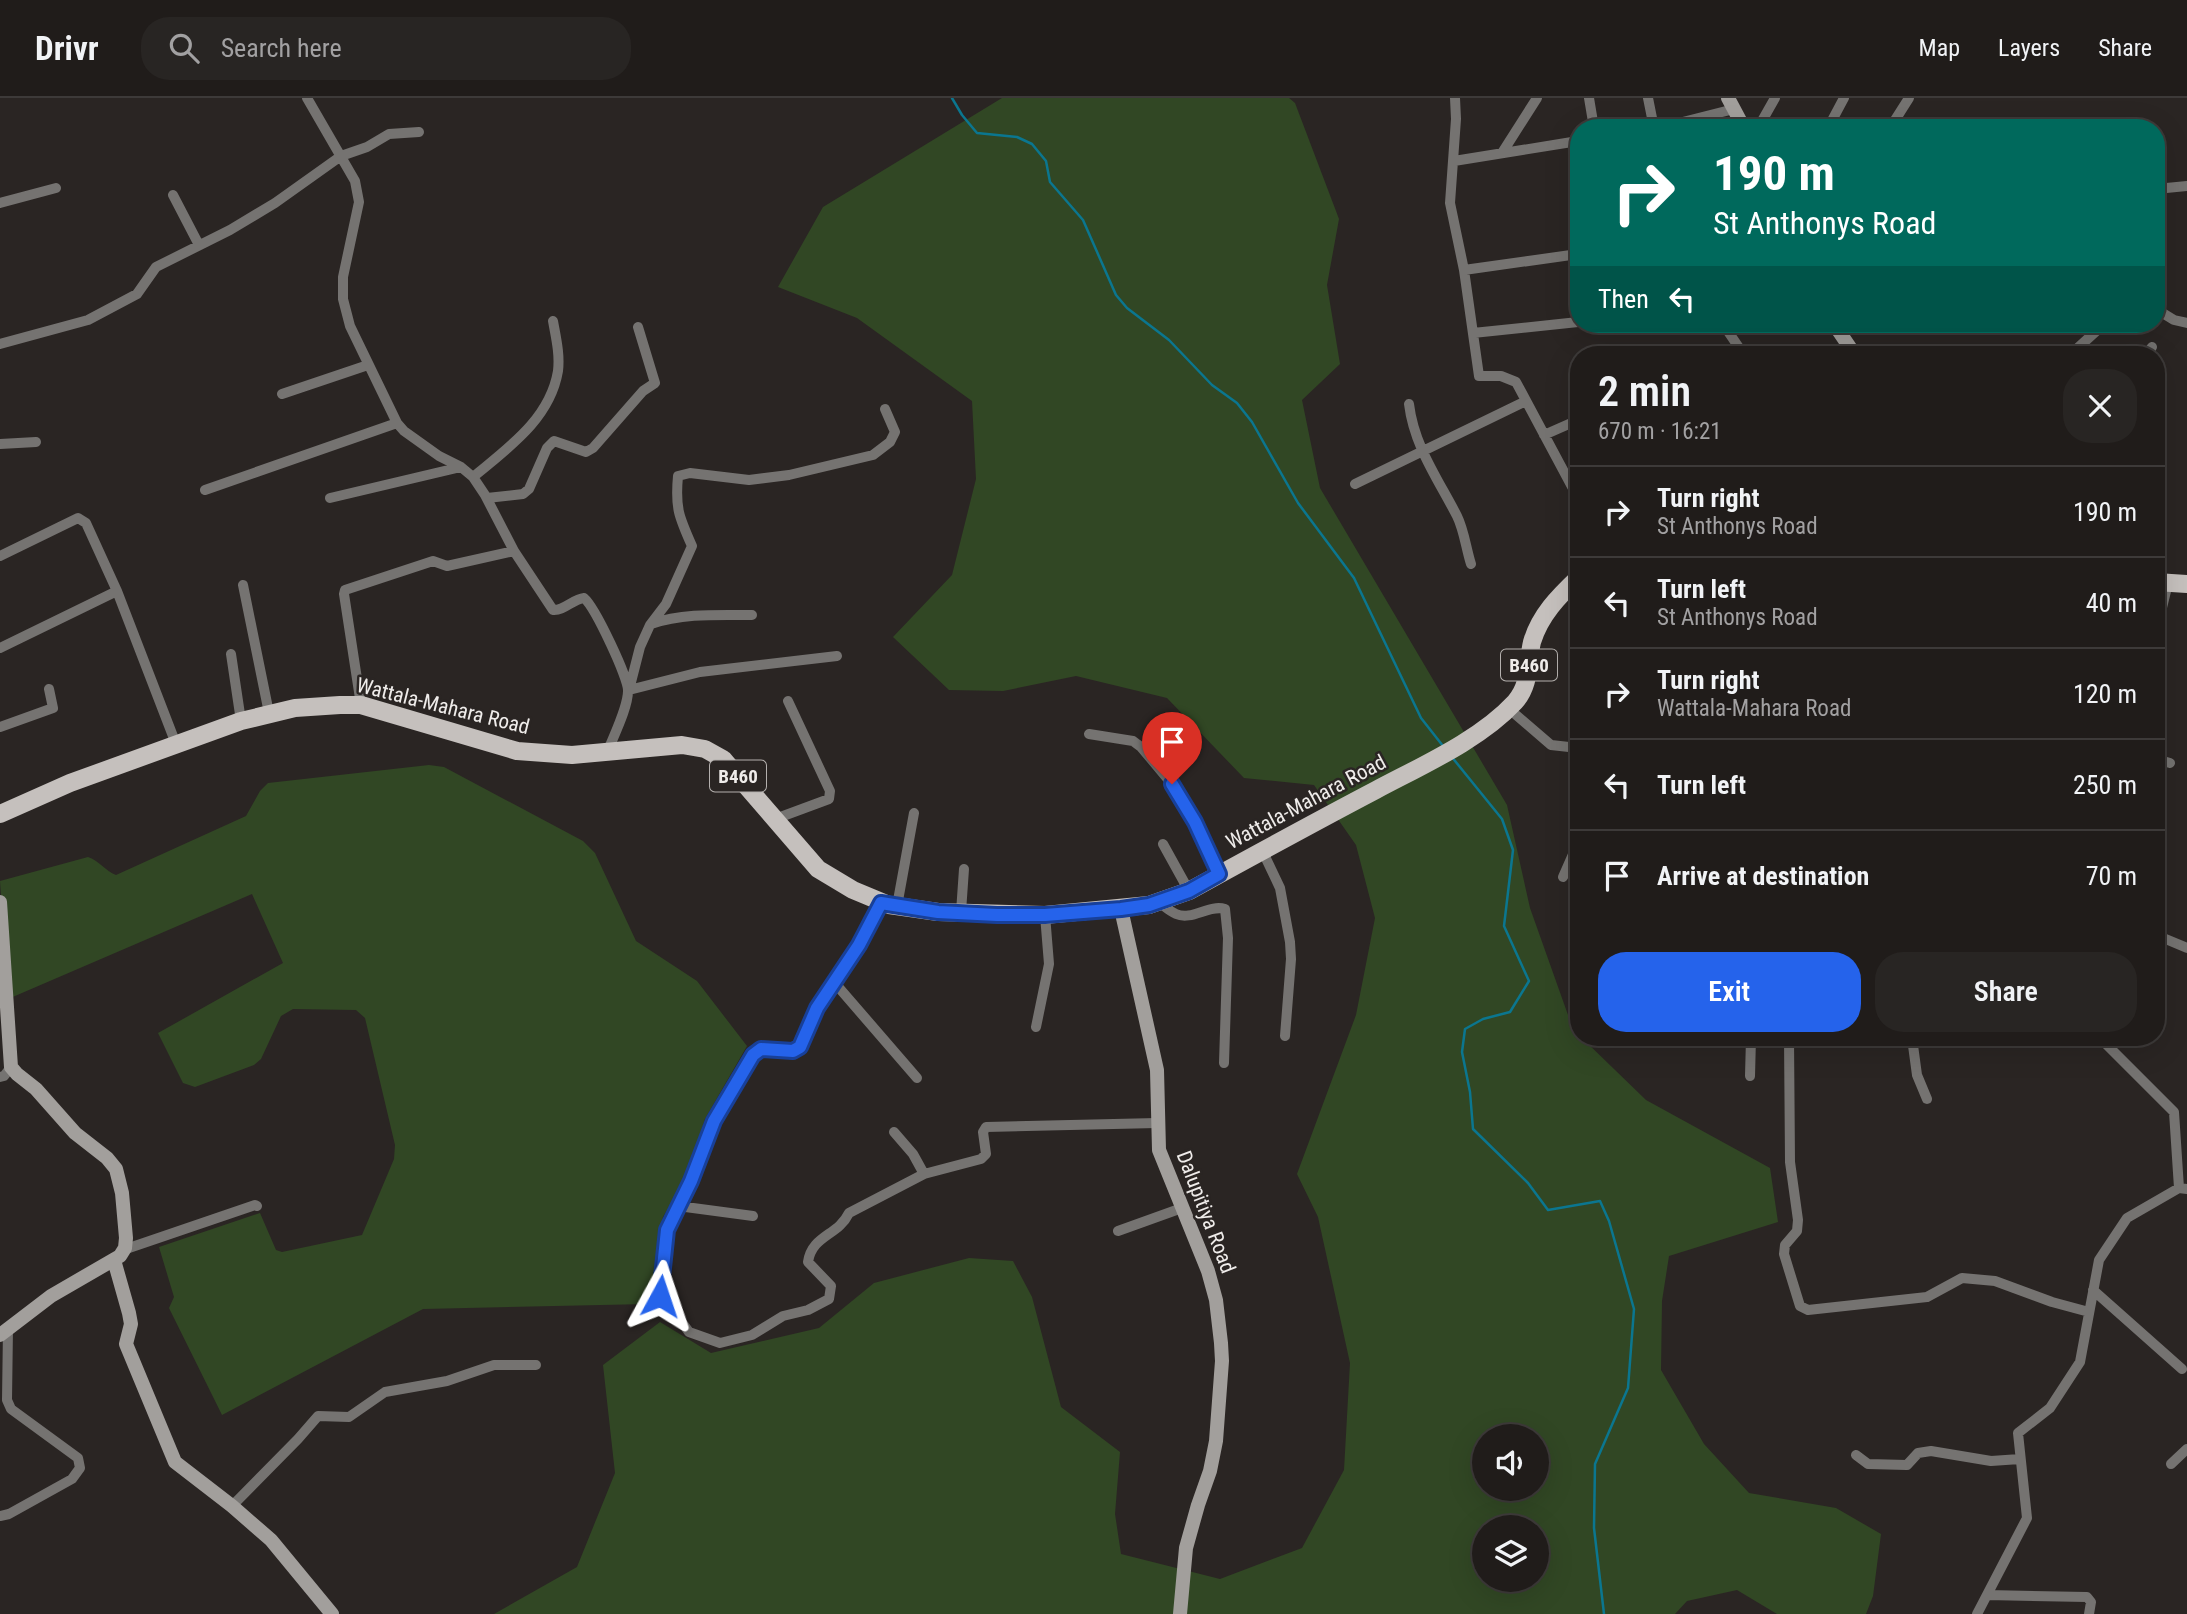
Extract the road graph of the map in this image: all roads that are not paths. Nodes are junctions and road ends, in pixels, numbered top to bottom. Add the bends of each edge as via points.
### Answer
1 (307, 98) edge
2 (1455, 98) edge
3 (1537, 98) edge
4 (1590, 98) edge
5 (1648, 98) edge
6 (1775, 98) edge
7 (1844, 98) edge
8 (1909, 98) edge
9 (1731, 103) edge
10 (1593, 119) edge
11 (1652, 119) edge
12 (1685, 119) edge
13 (1739, 119) edge
14 (1763, 119) edge
15 (1833, 119) edge
16 (1896, 119) edge
17 (419, 132) dead end
18 (1570, 142) edge
19 (1502, 153) junction
20 (341, 156) junction
21 (1454, 161) junction
22 (2187, 186) edge
23 (56, 188) dead end
24 (2165, 188) edge
25 (173, 195) dead end
26 (0, 203) edge
27 (199, 245) junction
28 (1570, 255) edge
29 (1464, 270) junction
30 (2165, 314) edge
31 (553, 321) dead end
32 (1570, 323) edge
33 (2187, 323) edge
34 (638, 327) dead end
35 (1473, 333) junction
36 (2094, 333) edge
37 (0, 344) edge
38 (2080, 346) edge
39 (368, 365) junction
40 (282, 394) dead end
41 (1526, 401) junction
42 (1409, 404) dead end
43 (885, 409) dead end
44 (397, 423) junction
45 (1570, 424) edge
46 (1544, 435) junction
47 (36, 442) dead end
48 (0, 444) edge
49 (1422, 452) junction
50 (461, 467) junction
51 (473, 477) junction
52 (1570, 483) edge
53 (1354, 484) dead end
54 (205, 490) dead end
55 (330, 498) dead end
56 (487, 498) junction
57 (514, 551) junction
58 (0, 556) edge
59 (1471, 564) dead end
60 (2165, 583) edge
61 (243, 584) dead end
62 (2187, 584) edge
63 (1570, 586) edge
64 (117, 591) junction
65 (752, 615) dead end
66 (650, 625) junction
67 (0, 648) edge
68 (231, 654) dead end
69 (837, 656) dead end
70 (49, 689) dead end
71 (629, 690) junction
72 (788, 701) dead end
73 (360, 705) junction
74 (1508, 708) junction
75 (269, 713) junction
76 (241, 721) junction
77 (0, 727) edge
78 (1089, 734) dead end
79 (176, 744) junction
80 (1570, 747) edge
81 (607, 753) junction
82 (2165, 761) edge
83 (2170, 762) dead end
84 (914, 813) dead end
85 (0, 814) edge
86 (775, 819) junction
87 (1163, 844) dead end
88 (1262, 850) junction
89 (1570, 861) edge
90 (964, 869) dead end
91 (1219, 874) junction
92 (1563, 877) dead end
93 (1189, 891) junction
94 (1157, 901) junction
95 (0, 902) edge
96 (889, 904) junction
97 (1121, 909) junction
98 (961, 912) junction
99 (1045, 915) junction
100 (2165, 939) edge
101 (2187, 948) edge
102 (834, 982) junction
103 (1036, 1027) dead end
104 (1285, 1037) dead end
105 (1751, 1046) edge
106 (1789, 1046) edge
107 (1914, 1046) edge
108 (2108, 1046) edge
109 (1224, 1063) dead end
110 (6, 1072) edge
111 (1750, 1076) dead end
112 (917, 1078) dead end
113 (1927, 1099) dead end
114 (1157, 1123) junction
115 (894, 1132) dead end
116 (924, 1174) junction
117 (2183, 1188) edge
118 (257, 1206) dead end
119 (678, 1206) junction
120 (1182, 1209) junction
121 (753, 1216) dead end
122 (1118, 1231) dead end
123 (125, 1248) junction
124 (114, 1260) junction
125 (2093, 1290) junction
126 (2089, 1312) junction
127 (4, 1331) edge
128 (536, 1364) dead end
129 (2182, 1369) dead end
130 (2187, 1449) edge
131 (1856, 1455) dead end
132 (2020, 1459) junction
133 (2171, 1464) dead end
134 (232, 1506) junction
135 (0, 1516) edge
136 (1987, 1595) junction
137 (332, 1614) edge
138 (1181, 1614) edge
139 (1977, 1614) edge
140 (2089, 1614) edge

1 - 20 street
2 - 21 street
3 - 19 street
4 - 10 street
5 - 11 street
6 - 14 street
7 - 15 street
8 - 16 street
9 - 12 street
9 - 13 street
17 - 20 street via 389,134
18 - 19 street
19 - 21 street
20 - 27 street via 275,203
20 - 39 street via 355,181 359,202 343,276 343,299
21 - 29 street via 1450,203
22 - 24 street
23 - 26 street
25 - 27 street
27 - 37 street via 156,267 137,294 88,320
28 - 29 street
29 - 35 street
30 - 33 street
31 - 51 street via 558,372 546,404 526,433
32 - 35 street
34 - 56 street via 655,383 593,448 586,452 554,441 529,489 523,494
35 - 41 street via 1479,376 1501,376 1516,382
36 - 38 street
39 - 40 street
39 - 44 street
41 - 46 street
41 - 49 street
42 - 49 street
43 - 66 street via 895,432 873,455 749,480 690,473 678,476 678,516 692,546 666,604
44 - 50 street
44 - 54 street
45 - 46 street
46 - 52 street
47 - 48 street
49 - 53 street
49 - 59 street via 1458,519
50 - 51 street
50 - 55 street
51 - 56 street
56 - 57 street
57 - 71 street via 553,610 578,598 590,603
57 - 73 street via 447,566 433,561 345,590
58 - 64 street via 78,518 86,523
60 - 62 main road
61 - 75 street
63 - 74 main road, Wattala-Mahara Road / B460 via 1544,617 1532,643 1527,681
64 - 67 street
64 - 79 street
65 - 66 street via 705,615
66 - 71 street
68 - 76 street
69 - 71 street via 700,672
70 - 77 street via 53,708
71 - 81 street
72 - 86 street via 830,791 829,799
73 - 75 main road, Wattala-Mahara Road / B460
73 - 81 main road, Wattala-Mahara Road / B460 via 517,751
74 - 80 street via 1552,745
74 - 88 main road, Wattala-Mahara Road / B460 via 1427,763
75 - 76 main road, Wattala-Mahara Road / B460
76 - 79 main road, Wattala-Mahara Road / B460
78 - 91 street via 1133,741 1141,747 1172,784
79 - 85 main road, Wattala-Mahara Road / B460
81 - 86 main road, Wattala-Mahara Road / B460 via 682,745 705,749 723,759
82 - 83 street
84 - 96 street
86 - 96 main road, Wattala-Mahara Road / B460 via 818,869
87 - 93 street
88 - 91 main road, Wattala-Mahara Road / B460
88 - 104 street via 1280,888 1290,942
89 - 92 street
90 - 98 street
91 - 93 main road, Wattala-Mahara Road / B460
93 - 94 main road, Wattala-Mahara Road / B460
94 - 97 main road, Wattala-Mahara Road / B460
94 - 109 street via 1177,915 1225,909
95 - 110 street
96 - 98 main road, Wattala-Mahara Road / B460
96 - 102 street
97 - 99 main road, Wattala-Mahara Road / B460
97 - 114 street, Dalupitiya Road via 1157,1070
98 - 99 main road, Wattala-Mahara Road / B460
99 - 103 street via 1049,964
100 - 101 street
102 - 112 street
102 - 119 street via 800,1047 793,1051 761,1049 753,1055 714,1121
105 - 111 street
106 - 126 street via 1790,1162 1798,1220 1784,1254 1800,1306 1808,1310 1927,1297 1962,1278 1994,1282
107 - 113 street via 1917,1075
108 - 117 street via 2174,1112
110 - 123 street via 17,1074 36,1089 75,1133 116,1169
114 - 116 street via 986,1127 986,1154 981,1159
114 - 120 street, Dalupitiya Road via 1159,1150
115 - 116 street
116 - 119 street via 849,1213 844,1223 809,1252 808,1262 831,1286 829,1299 783,1316 751,1335 720,1343 689,1332 660,1296 667,1230
117 - 125 street via 2127,1218 2099,1260
118 - 123 street
119 - 121 street
120 - 122 street
120 - 138 street, Dalupitiya Road via 1216,1300 1222,1361 1216,1441 1186,1548
123 - 124 street
124 - 127 street via 71,1283
124 - 134 street via 131,1324 126,1344 175,1462
125 - 126 street
125 - 129 street
126 - 132 street via 2080,1362 2050,1408 2018,1433
127 - 135 street via 6,1400 11,1409 78,1458 80,1468 72,1479
128 - 134 street via 494,1365 447,1381 385,1392 349,1417 317,1416
130 - 133 street
131 - 132 street via 1868,1464 1908,1465 1919,1453 1931,1451 1991,1461
132 - 136 street via 2026,1518
134 - 137 street via 271,1541
136 - 139 street
136 - 140 street via 2087,1597

